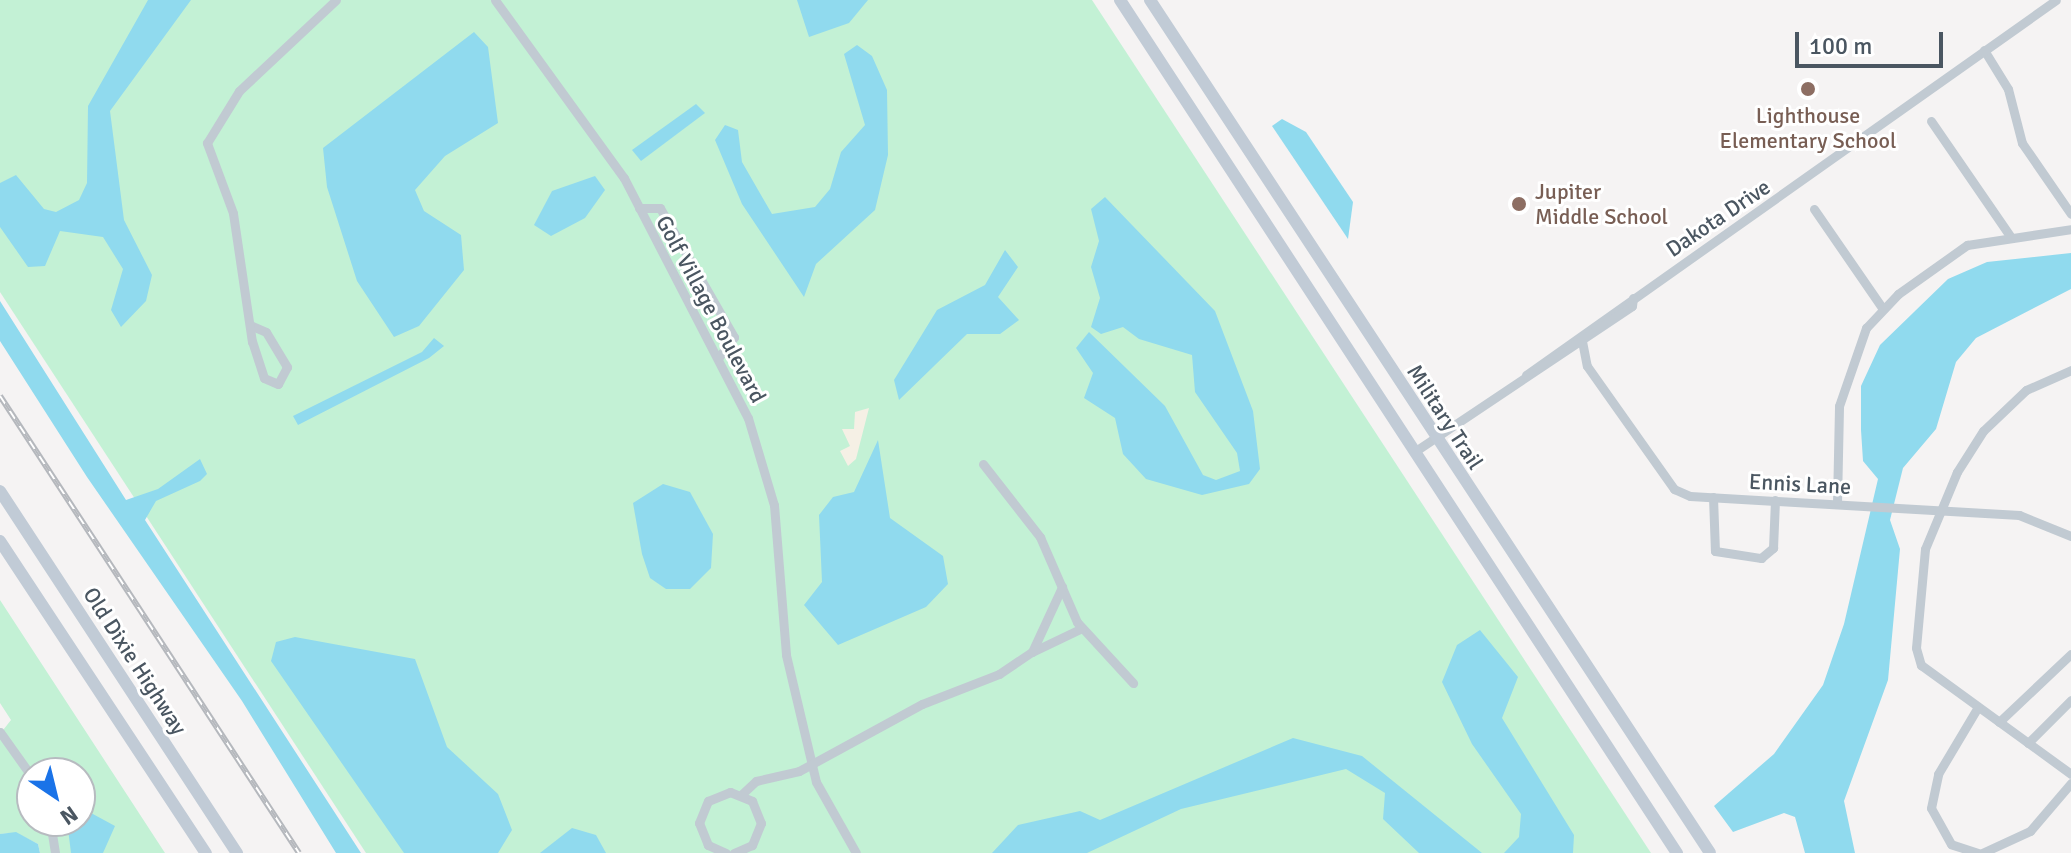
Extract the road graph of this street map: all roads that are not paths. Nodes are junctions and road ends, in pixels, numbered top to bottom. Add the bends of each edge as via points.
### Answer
1 (336, 0) edge
2 (495, 0) edge
3 (1120, 0) edge
4 (1150, 0) edge
5 (2056, 0) edge
6 (1984, 50) junction
7 (1931, 121) dead end
8 (639, 208) junction
9 (1814, 209) dead end
10 (2071, 214) edge
11 (2071, 229) edge
12 (2010, 236) junction
13 (1633, 298) junction
14 (1883, 309) junction
15 (252, 326) junction
16 (1582, 341) junction
17 (1562, 355) junction
18 (719, 357) junction
19 (1587, 366) junction
20 (2071, 370) edge
21 (1526, 375) junction
22 (1435, 438) junction
23 (1414, 452) junction
24 (983, 464) dead end
25 (0, 491) edge
26 (1713, 497) junction
27 (1775, 500) junction
28 (1837, 503) junction
29 (1939, 512) junction
30 (2071, 536) edge
31 (0, 541) edge
32 (1062, 587) junction
33 (1082, 628) junction
34 (1032, 652) junction
35 (2071, 654) edge
36 (1133, 683) dead end
37 (2071, 700) edge
38 (1978, 707) junction
39 (1999, 722) junction
40 (0, 732) edge
41 (2028, 743) junction
42 (18, 757) edge
43 (813, 762) junction
44 (2071, 774) edge
45 (2071, 783) edge
46 (742, 794) junction
47 (206, 853) edge
48 (237, 853) edge
49 (726, 853) edge
50 (734, 853) edge
51 (856, 853) edge
52 (1677, 853) edge
53 (1710, 853) edge
54 (1980, 853) edge

1 - 15 street via 239,91 207,143 233,213
2 - 8 street, Golf Village Boulevard
3 - 23 main road, Military Trail
4 - 22 main road, Military Trail
5 - 6 street, Dakota Drive
6 - 10 street via 2008,89 2017,134
6 - 13 street, Dakota Drive
7 - 12 street
8 - 18 street, Golf Village Boulevard
8 - 18 street via 660,208 734,337
9 - 14 street
11 - 12 street
12 - 14 street via 1967,245
13 - 16 street, Dakota Drive
13 - 21 street, Dakota Drive via 1530,365
14 - 28 street via 1854,347 1844,376
15 - 15 street via 264,378 278,384 287,367 266,332
16 - 17 street, Dakota Drive
16 - 19 street, Ennis Lane
17 - 19 street
17 - 21 street, Dakota Drive
18 - 43 street, Golf Village Boulevard via 774,505 786,655
19 - 26 street, Ennis Lane via 1674,489
20 - 29 street via 2026,390 1983,431
21 - 22 street, Dakota Drive
22 - 23 street, Dakota Drive
22 - 53 main road, Military Trail
23 - 52 main road, Military Trail
24 - 32 street via 1040,537
25 - 48 main road, Old Dixie Highway
26 - 27 street, Ennis Lane
26 - 27 street via 1715,551 1761,558 1773,548
27 - 28 street, Ennis Lane
28 - 29 street, Ennis Lane
29 - 30 street, Ennis Lane via 2019,515
29 - 38 street via 1919,578 1918,660
31 - 47 main road, Old Dixie Highway
32 - 33 street
32 - 34 street
33 - 34 street
33 - 36 street
34 - 43 street
35 - 39 street
37 - 41 street
38 - 39 street
38 - 54 street via 1938,774 1931,808 1951,844
39 - 41 street
40 - 42 street
41 - 44 street
43 - 46 street via 756,781
43 - 51 street, Golf Village Boulevard via 827,812
45 - 54 street via 2030,831
46 - 49 street via 718,794 702,811 701,835
46 - 50 street via 761,823 752,845

